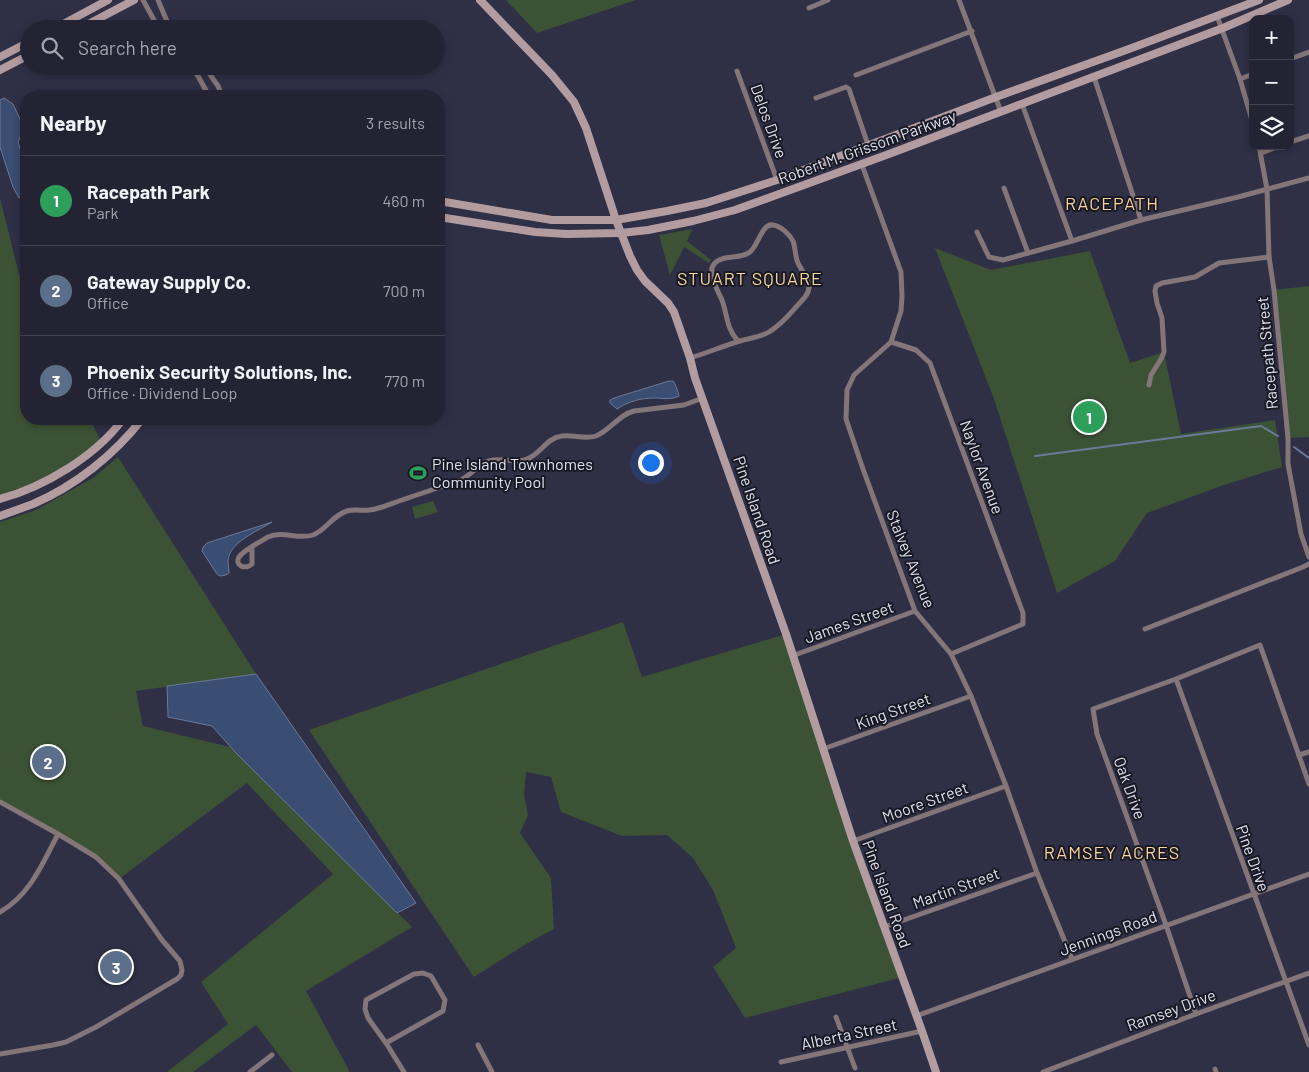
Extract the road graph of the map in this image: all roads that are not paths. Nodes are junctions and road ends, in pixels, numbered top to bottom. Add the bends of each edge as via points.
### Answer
1 (108, 0) edge
2 (134, 0) edge
3 (143, 0) edge
4 (158, 0) edge
5 (480, 0) edge
6 (828, 0) edge
7 (959, 0) edge
8 (1259, 0) edge
9 (1288, 0) edge
10 (809, 8) dead end
11 (1217, 16) junction
12 (71, 20) edge
13 (96, 20) edge
14 (154, 20) edge
15 (167, 20) edge
16 (1222, 29) junction
17 (972, 31) junction
18 (20, 47) edge
19 (1309, 52) edge
20 (0, 57) edge
21 (1294, 58) edge
22 (20, 59) edge
23 (0, 68) edge
24 (737, 71) dead end
25 (197, 75) edge
26 (210, 75) edge
27 (856, 75) dead end
28 (1249, 76) edge
29 (1094, 77) junction
30 (1240, 79) junction
31 (206, 90) edge
32 (220, 90) edge
33 (996, 97) junction
34 (816, 98) dead end
35 (1022, 104) junction
36 (1249, 110) edge
37 (1001, 112) junction
38 (1309, 136) edge
39 (1294, 141) edge
40 (868, 145) junction
41 (1260, 150) edge
42 (1269, 150) edge
43 (1261, 153) junction
44 (862, 164) junction
45 (1309, 178) edge
46 (777, 180) junction
47 (1004, 188) dead end
48 (1267, 189) junction
49 (734, 194) junction
50 (445, 202) edge
51 (735, 210) junction
52 (445, 218) edge
53 (616, 220) junction
54 (1141, 220) junction
55 (977, 232) dead end
56 (621, 233) junction
57 (1072, 241) junction
58 (1028, 253) junction
59 (1268, 257) junction
60 (738, 342) junction
61 (891, 342) junction
62 (690, 358) junction
63 (1149, 385) dead end
64 (702, 398) junction
65 (118, 425) edge
66 (137, 425) edge
67 (0, 499) edge
68 (0, 516) edge
69 (252, 547) dead end
70 (1309, 557) edge
71 (1309, 564) edge
72 (915, 611) junction
73 (1145, 629) dead end
74 (951, 654) junction
75 (792, 656) junction
76 (1176, 679) junction
77 (971, 696) junction
78 (823, 749) junction
79 (1309, 752) edge
80 (1299, 755) junction
81 (1309, 784) edge
82 (1006, 786) junction
83 (0, 802) edge
84 (58, 834) junction
85 (853, 842) junction
86 (1037, 872) junction
87 (1309, 874) edge
88 (1253, 894) junction
89 (0, 912) edge
90 (1166, 925) junction
91 (884, 928) junction
92 (1072, 960) junction
93 (1309, 974) edge
94 (1286, 982) junction
95 (1196, 1014) junction
96 (916, 1016) junction
97 (836, 1017) dead end
98 (922, 1031) junction
99 (386, 1043) junction
100 (478, 1045) dead end
101 (1309, 1045) edge
102 (846, 1048) junction
103 (0, 1054) edge
104 (272, 1055) dead end
105 (782, 1062) dead end
106 (855, 1068) dead end
107 (250, 1072) edge
108 (404, 1072) edge
109 (492, 1072) edge
110 (936, 1072) edge
111 (1043, 1072) edge

1 - 12 main road
2 - 13 main road
3 - 14 street
4 - 15 street
5 - 53 main road, Pine Island Road via 574,102 586,128
6 - 10 street
7 - 17 street
8 - 11 main road, Robert M. Grissom Parkway
9 - 16 main road, Robert M. Grissom Parkway
11 - 16 street
11 - 33 main road, Robert M. Grissom Parkway
16 - 29 main road, Robert M. Grissom Parkway
16 - 30 street
17 - 27 street
17 - 33 street
18 - 20 main road
19 - 21 street
22 - 23 main road
24 - 46 street, Delos Drive
25 - 31 street
26 - 32 street
28 - 30 street
29 - 35 main road, Robert M. Grissom Parkway
29 - 54 street
30 - 36 street
33 - 37 street
33 - 40 main road, Robert M. Grissom Parkway
34 - 40 street via 846,87 849,89
35 - 37 main road, Robert M. Grissom Parkway
35 - 57 street
37 - 44 main road, Robert M. Grissom Parkway
38 - 39 street
40 - 46 main road, Robert M. Grissom Parkway
41 - 43 street, Racepath Street
42 - 43 street
43 - 48 street, Racepath Street
44 - 51 main road, Robert M. Grissom Parkway
44 - 61 street via 901,272 901,311
45 - 48 street
46 - 49 main road, Robert M. Grissom Parkway
47 - 58 street
48 - 54 street
48 - 59 street, Racepath Street
49 - 51 main road via 731,202
49 - 53 main road, Robert M. Grissom Parkway via 668,212
50 - 53 main road, Robert M. Grissom Parkway via 552,220
51 - 56 main road, Robert M. Grissom Parkway via 694,221
52 - 56 main road, Robert M. Grissom Parkway via 535,232
53 - 56 main road, Pine Island Road
54 - 57 street
55 - 58 street via 989,257 1004,260
56 - 62 main road, Pine Island Road via 637,270 674,312
57 - 58 street
59 - 63 street via 1219,263 1196,277 1156,286 1164,352
59 - 70 street, Racepath Street via 1275,300 1288,464 1301,534
60 - 60 street via 778,326 810,289 798,266 794,242 776,225 765,227 750,252 721,260 711,270 728,326
60 - 62 street
61 - 72 street, Stalvey Avenue via 854,375 847,390 846,419
61 - 74 street, Naylor Avenue via 916,350 930,363 1023,613 1023,624
62 - 64 main road, Pine Island Road
64 - 69 street via 684,405 634,410 598,435 555,438 526,460 490,461 461,480 370,510 343,512 312,535 276,535
64 - 75 main road, Pine Island Road
65 - 67 main road via 74,464 40,484
66 - 68 main road via 106,457 58,492
71 - 73 street
72 - 74 street, Stalvey Avenue
72 - 75 street, James Street
74 - 77 street, Stalvey Avenue
75 - 78 main road, Pine Island Road
76 - 80 street via 1260,645
76 - 88 street, Pine Drive
76 - 90 street, Oak Drive via 1093,709 1097,734
77 - 78 street, King Street
77 - 82 street, Stalvey Avenue
78 - 85 main road, Pine Island Road
79 - 80 street
80 - 81 street
82 - 85 street, Moore Street
82 - 86 street, Stalvey Avenue
83 - 84 street
84 - 89 street via 34,880
84 - 103 street via 96,857 119,879 180,961 181,975 76,1037 53,1045
85 - 91 main road, Pine Island Road
86 - 91 street, Martin Street
86 - 92 street, Stalvey Avenue
87 - 88 street, Jennings Road
88 - 90 street, Jennings Road
88 - 94 street, Pine Drive
90 - 92 street, Jennings Road
90 - 95 street, Oak Drive
91 - 96 main road, Pine Island Road
92 - 96 street, Jennings Road
93 - 94 street, Ramsey Drive
94 - 95 street, Ramsey Drive
94 - 101 street, Pine Drive
95 - 111 street, Ramsey Drive
96 - 98 main road, Pine Island Road
97 - 102 street
98 - 102 street, Alberta Street
98 - 110 main road, Pine Island Road
99 - 99 street via 368,1018 366,1000 414,974 431,976 445,1000 443,1011
99 - 108 street
100 - 109 street
102 - 105 street, Alberta Street
102 - 106 street
104 - 107 street

